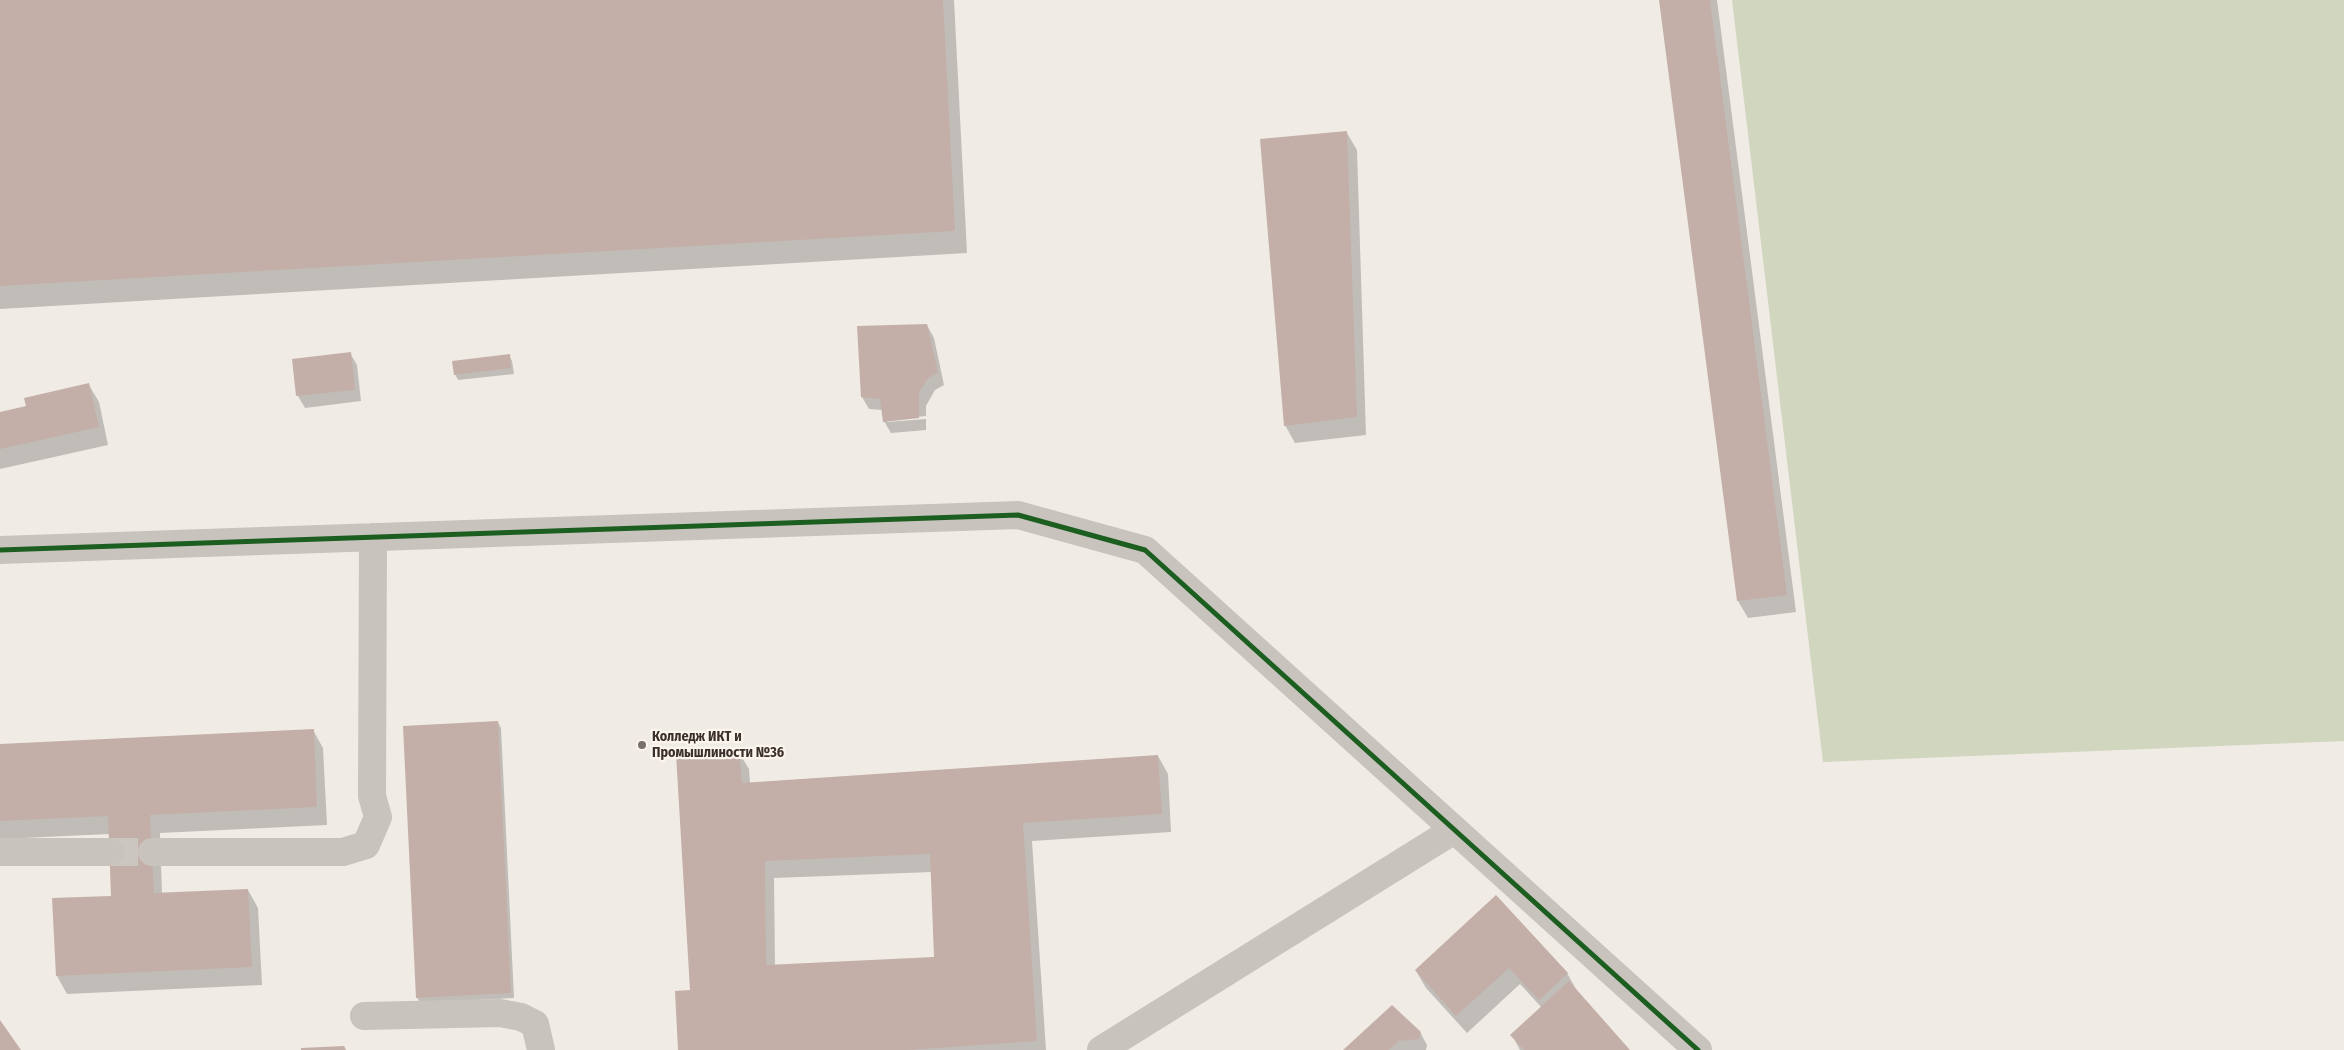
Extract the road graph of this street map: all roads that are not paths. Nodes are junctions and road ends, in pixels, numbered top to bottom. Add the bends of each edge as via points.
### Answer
1 (372, 537) junction
2 (0, 550) edge
3 (1454, 830) junction
4 (0, 852) edge
5 (110, 852) tunnel mouth
6 (152, 852) tunnel mouth
7 (364, 1016) dead end
8 (541, 1050) edge
9 (1101, 1050) edge
10 (1698, 1050) edge

1 - 2 street
1 - 3 street via 1018,515 1145,550
1 - 6 street via 372,796 378,817 366,845 343,852
3 - 9 street
3 - 10 street
4 - 5 street
7 - 8 street via 500,1013 521,1017 534,1024

